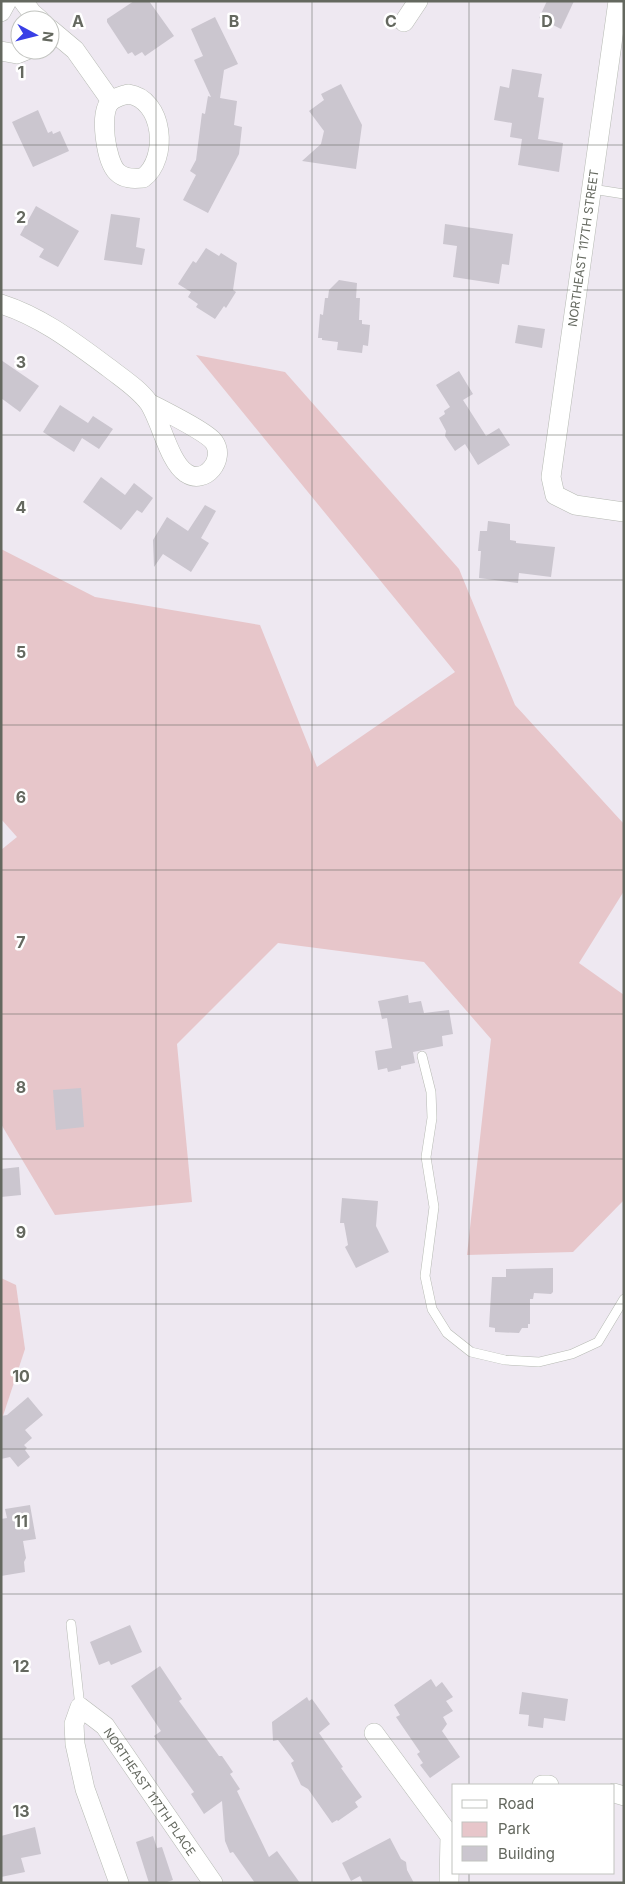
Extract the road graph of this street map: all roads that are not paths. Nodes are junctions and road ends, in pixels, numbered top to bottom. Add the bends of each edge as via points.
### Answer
1 (7, 1) edge
2 (418, 1) edge
3 (618, 1) edge
4 (1, 12) edge
5 (404, 22) dead end
6 (60, 40) edge
7 (111, 101) dead end
8 (592, 189) junction
9 (624, 194) edge
10 (1, 304) edge
11 (149, 403) dead end
12 (624, 512) edge
13 (422, 1056) dead end
14 (624, 1299) edge
15 (71, 1624) dead end
16 (80, 1707) junction
17 (374, 1734) dead end
18 (452, 1835) edge
19 (119, 1883) edge
20 (213, 1883) edge
21 (449, 1883) edge

1 - 4 street
2 - 5 street
3 - 8 street, NORTHEAST 117TH STREET
6 - 7 street via 75,50
8 - 9 lane
8 - 12 street, NORTHEAST 117TH STREET via 551,477 556,495 575,505
10 - 11 street via 46,324 81,347 134,387
13 - 14 lane via 431,1092 432,1118 426,1157 434,1207 425,1276 432,1309 447,1333 471,1352 505,1360 539,1362 572,1354 598,1342
15 - 16 lane
16 - 19 street via 74,1724 85,1789
16 - 20 street, NORTHEAST 117TH PLACE via 105,1726
17 - 18 street
18 - 21 street

